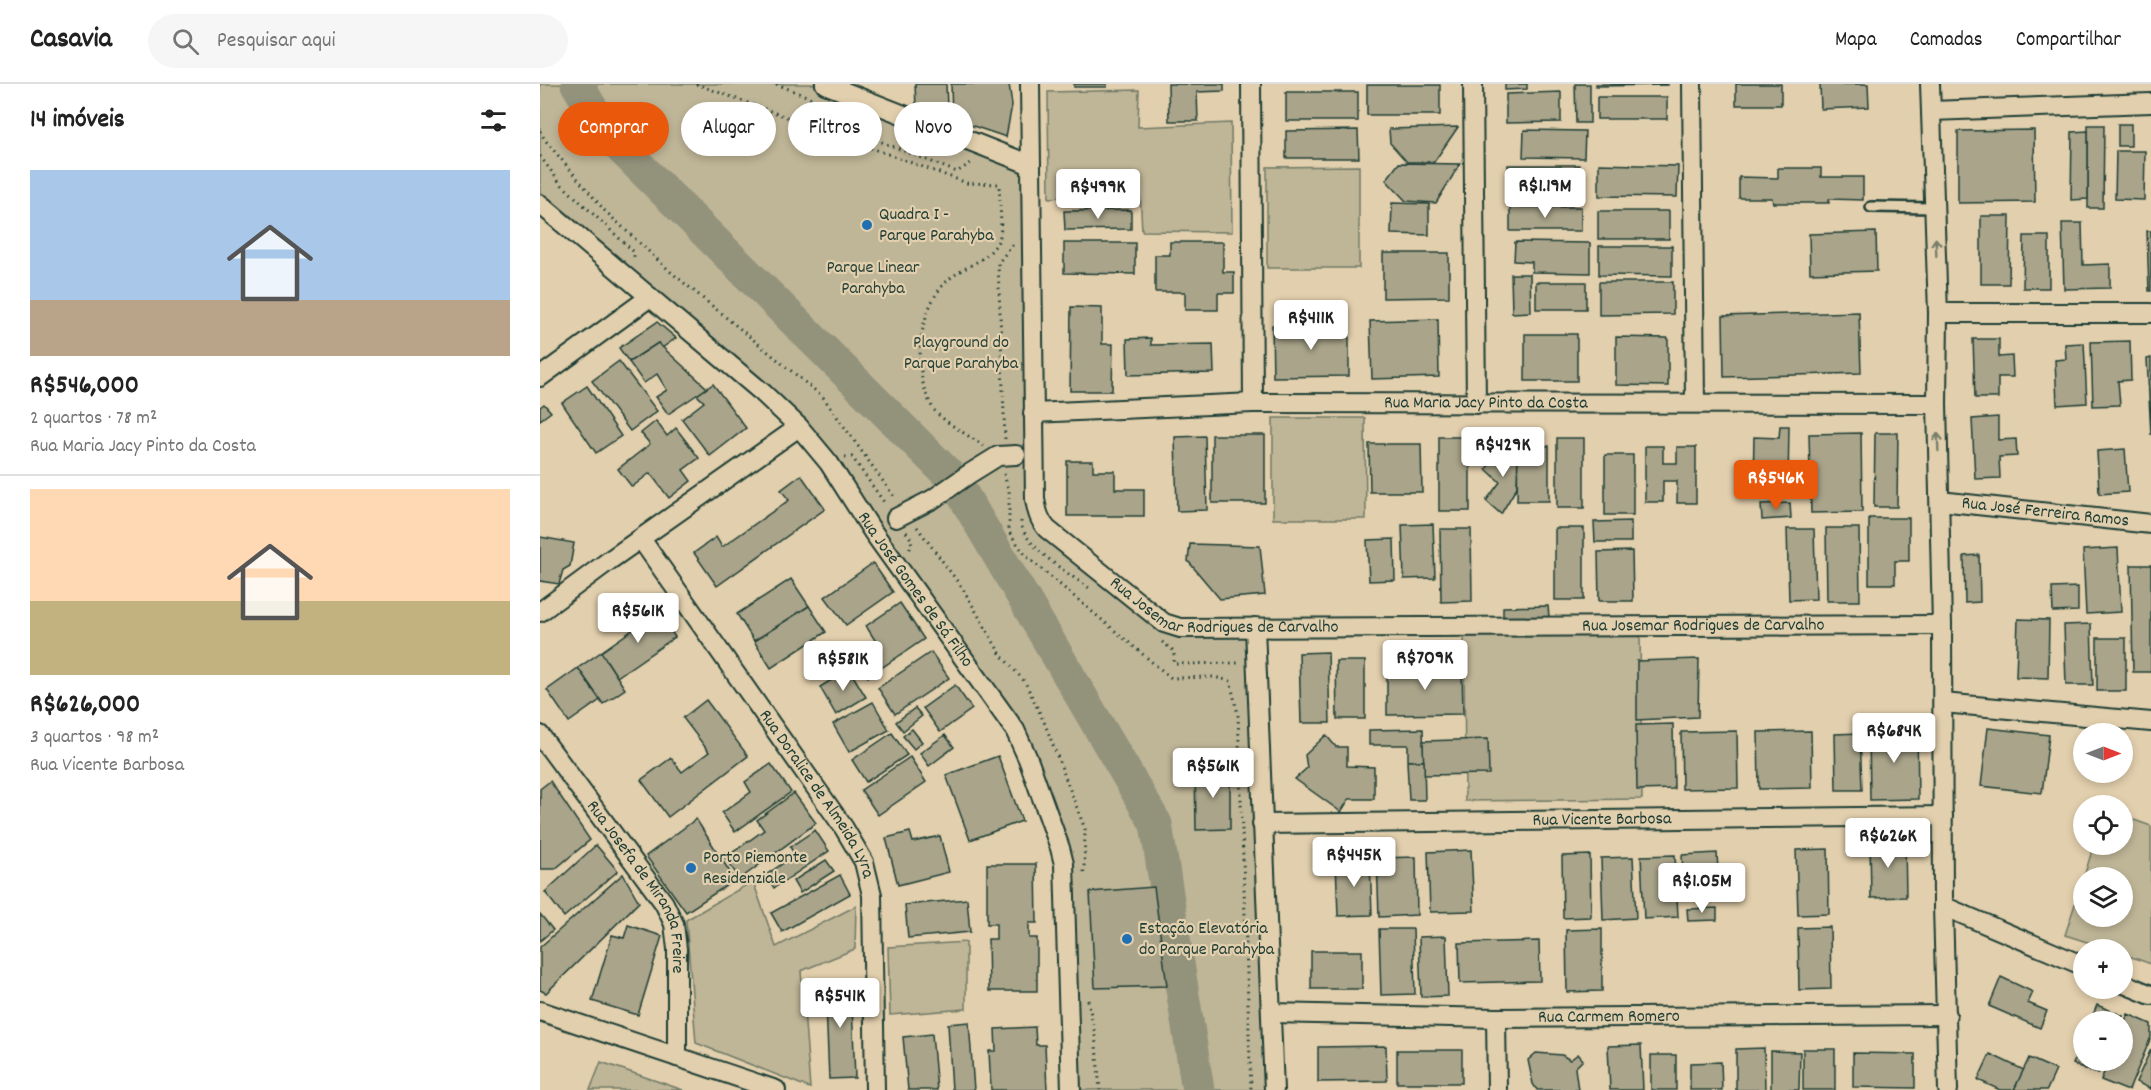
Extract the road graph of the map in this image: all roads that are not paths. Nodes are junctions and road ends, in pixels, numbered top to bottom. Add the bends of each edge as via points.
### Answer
1 (1030, 84) edge
2 (1251, 84) edge
3 (1473, 84) edge
4 (1692, 84) edge
5 (1930, 84) edge
6 (827, 89) edge
7 (2151, 103) edge
8 (1931, 111) junction
9 (1031, 165) junction
10 (540, 204) edge
11 (1871, 207) dead end
12 (1934, 208) junction
13 (650, 297) junction
14 (1938, 313) junction
15 (2151, 313) edge
16 (540, 377) edge
17 (1695, 402) junction
18 (1253, 403) junction
19 (1476, 404) junction
20 (1937, 405) junction
21 (1033, 412) junction
22 (799, 427) junction
23 (1016, 455) road end
24 (1940, 501) junction
25 (896, 518) road end
26 (2151, 524) edge
27 (641, 539) junction
28 (540, 612) edge
29 (1942, 625) junction
30 (1255, 627) junction
31 (1943, 703) junction
32 (2151, 722) edge
33 (540, 735) edge
34 (1943, 816) junction
35 (1262, 824) junction
36 (1944, 906) junction
37 (2073, 961) edge
38 (2133, 987) edge
39 (2151, 995) edge
40 (540, 1011) edge
41 (1271, 1013) junction
42 (1947, 1015) junction
43 (1496, 1018) junction
44 (677, 1058) junction
45 (776, 1090) edge
46 (875, 1090) edge
47 (1071, 1090) edge
48 (1274, 1090) edge
49 (1497, 1090) edge
50 (1948, 1090) edge

1 - 9 street, Rua Josemar Rodrigues de Carvalho
2 - 18 street
3 - 19 street
4 - 17 street
5 - 8 street
6 - 9 street
7 - 8 street
8 - 12 street
9 - 21 street, Rua Josemar Rodrigues de Carvalho
10 - 13 street, Rua José Gomes de Sá Filho
11 - 12 lane
14 -> 12 street
13 - 16 street
13 - 22 street, Rua José Gomes de Sá Filho
14 - 15 street
14 - 20 street
17 - 19 street, Rua Maria Jacy Pinto da Costa
17 - 20 street, Rua Maria Jacy Pinto da Costa
18 - 19 street, Rua Maria Jacy Pinto da Costa
18 - 21 street, Rua Maria Jacy Pinto da Costa
24 -> 20 street
21 - 30 street, Rua Josemar Rodrigues de Carvalho via 1035,499 1039,519 1047,529 1164,623 1180,628
22 - 27 street
22 - 47 street, Rua José Gomes de Sá Filho via 829,463 1021,742 1064,864
23 - 25 street via 998,456
24 - 26 street, Rua José Ferreira Ramos
24 - 29 street
27 - 28 street
27 - 46 street, Rua Doralice de Almeida Lyra via 864,862 872,895
29 - 30 street, Rua Josemar Rodrigues de Carvalho
29 - 31 street
30 - 35 street
31 - 32 street
31 - 34 street
33 - 44 street, Rua Josefa de Miranda Freire via 664,903 674,924 678,959
34 - 35 street, Rua Vicente Barbosa
34 - 36 street
35 - 41 street
36 - 37 street
36 - 42 street
38 - 39 street
40 - 44 street
41 - 43 street, Rua Carmem Romero
41 - 48 street
42 - 43 street, Rua Carmem Romero
42 - 50 street
43 - 49 street
44 - 45 street

